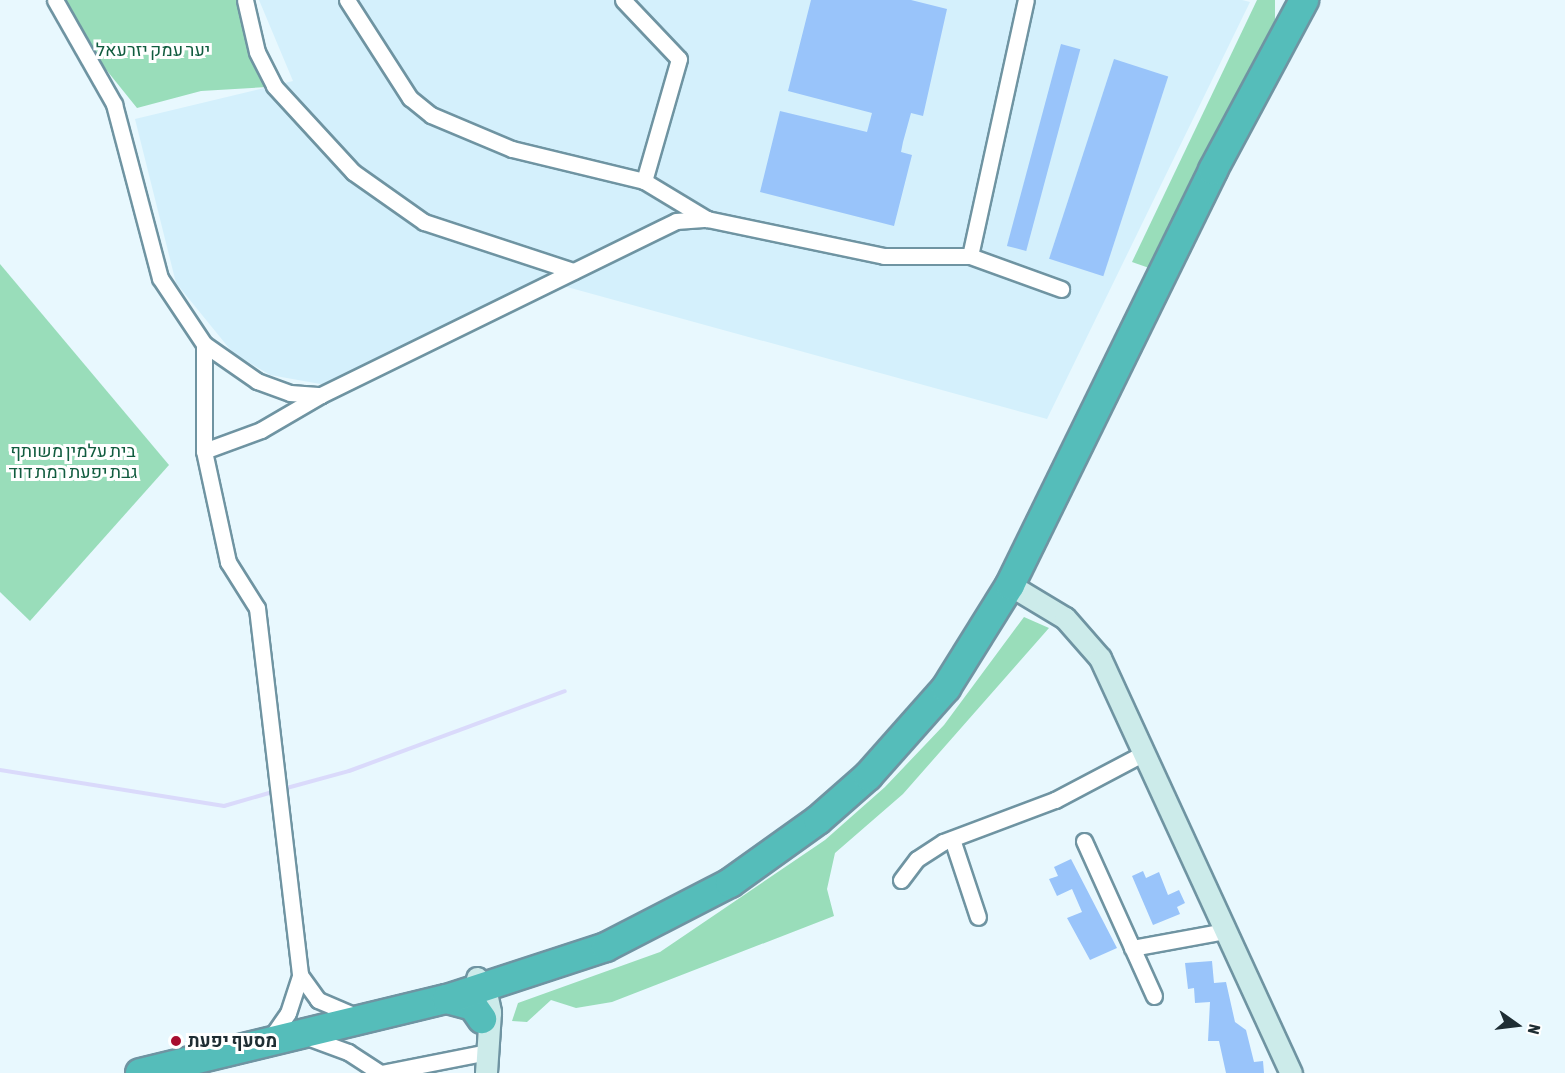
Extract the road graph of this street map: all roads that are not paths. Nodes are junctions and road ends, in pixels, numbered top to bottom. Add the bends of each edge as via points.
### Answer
1 (55, 0) edge
2 (346, 0) edge
3 (623, 0) edge
4 (1026, 0) edge
5 (1304, 0) edge
6 (250, 2) edge
7 (644, 181) junction
8 (706, 219) junction
9 (970, 255) junction
10 (573, 271) junction
11 (1061, 289) dead end
12 (204, 344) junction
13 (321, 395) junction
14 (204, 451) junction
15 (1010, 585) junction
16 (1144, 753) junction
17 (952, 838) junction
18 (1084, 841) dead end
19 (901, 880) dead end
20 (978, 917) dead end
21 (1226, 931) junction
22 (1132, 948) junction
23 (300, 975) junction
24 (486, 995) junction
25 (1154, 996) dead end
26 (348, 1013) junction
27 (274, 1033) junction
28 (307, 1037) junction
29 (487, 1052) junction
30 (131, 1073) edge
31 (140, 1073) edge
32 (380, 1073) edge
33 (486, 1073) edge
34 (1292, 1073) edge

1 - 12 street via 114,104 160,278
2 - 7 street via 410,98 431,115 512,149
3 - 7 street via 678,59
4 - 9 street
5 - 15 highway via 1213,170
6 - 10 street via 257,52 273,86 354,172 424,222
7 - 8 street
8 - 9 street via 884,256
8 - 10 street via 655,229
9 - 11 street
10 - 13 street
12 - 13 street via 257,381 290,393
12 - 14 street
13 - 14 street via 261,430
14 - 23 street via 228,562 257,608
15 - 16 street via 1065,618 1090,642
15 - 24 highway via 946,688 868,776 772,854 681,909
16 - 17 street via 1055,800
16 - 21 street
17 - 19 street via 924,853
17 - 20 street
18 - 22 street
21 - 22 street
21 - 34 street
22 - 25 street
23 - 26 street via 318,1000
23 - 27 street via 288,1013
24 - 26 highway
24 - 28 highway via 472,1006 447,999
24 - 29 street
26 - 27 highway
27 - 30 highway
28 - 31 highway
28 - 32 street via 348,1052
29 - 32 street
29 - 33 street

